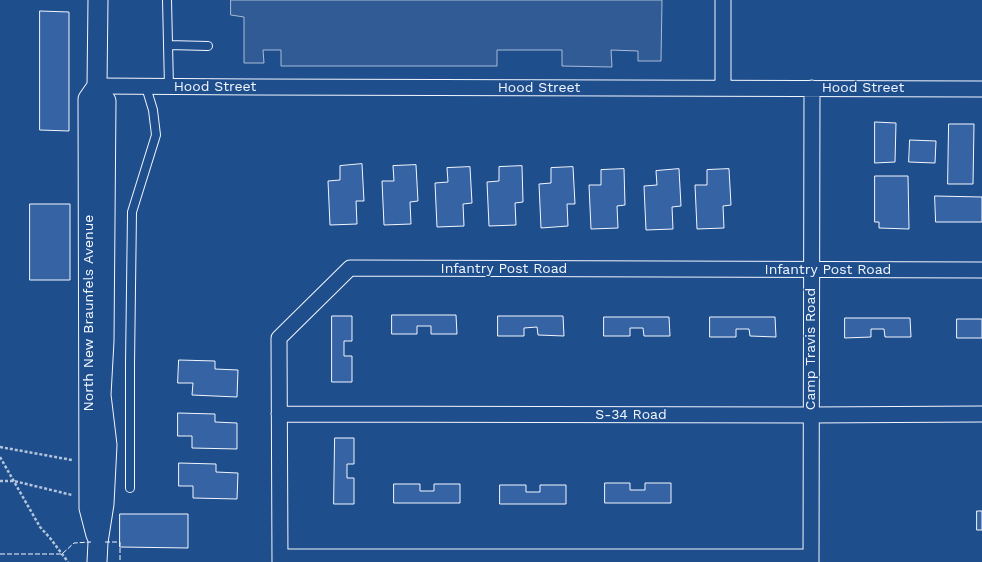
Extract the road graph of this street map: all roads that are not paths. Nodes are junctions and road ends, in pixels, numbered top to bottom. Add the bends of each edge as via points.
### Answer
1 (98, 0) edge
2 (167, 0) edge
3 (723, 0) edge
4 (168, 45) junction
5 (208, 46) dead end
6 (97, 86) junction
7 (146, 87) junction
8 (169, 87) junction
9 (723, 88) junction
10 (812, 88) junction
11 (982, 89) edge
12 (811, 270) junction
13 (982, 270) edge
14 (279, 414) junction
15 (982, 414) edge
16 (811, 415) junction
17 (130, 488) dead end
18 (280, 559) edge
19 (811, 560) edge
20 (97, 562) edge

1 - 6 street, North New Braunfels Avenue
2 - 4 lane
3 - 9 street
4 - 5 lane
4 - 8 lane
6 - 7 street, Hood Street
6 - 20 street, North New Braunfels Avenue via 88,99 97,294 89,508 98,542
7 - 8 street, Hood Street
7 - 17 lane via 153,110 156,135 132,212
8 - 9 street, Hood Street
9 - 10 street, Hood Street
10 - 11 street, Hood Street
10 - 12 street, Camp Travis Road
12 - 13 street, Infantry Post Road
12 - 14 street, Infantry Post Road via 350,268 279,338
12 - 16 street, Camp Travis Road
14 - 16 street, S-34 Road
14 - 18 street, Infantry Post Road
15 - 16 street, S-34 Road
16 - 19 street, Camp Travis Road
18 - 19 street

